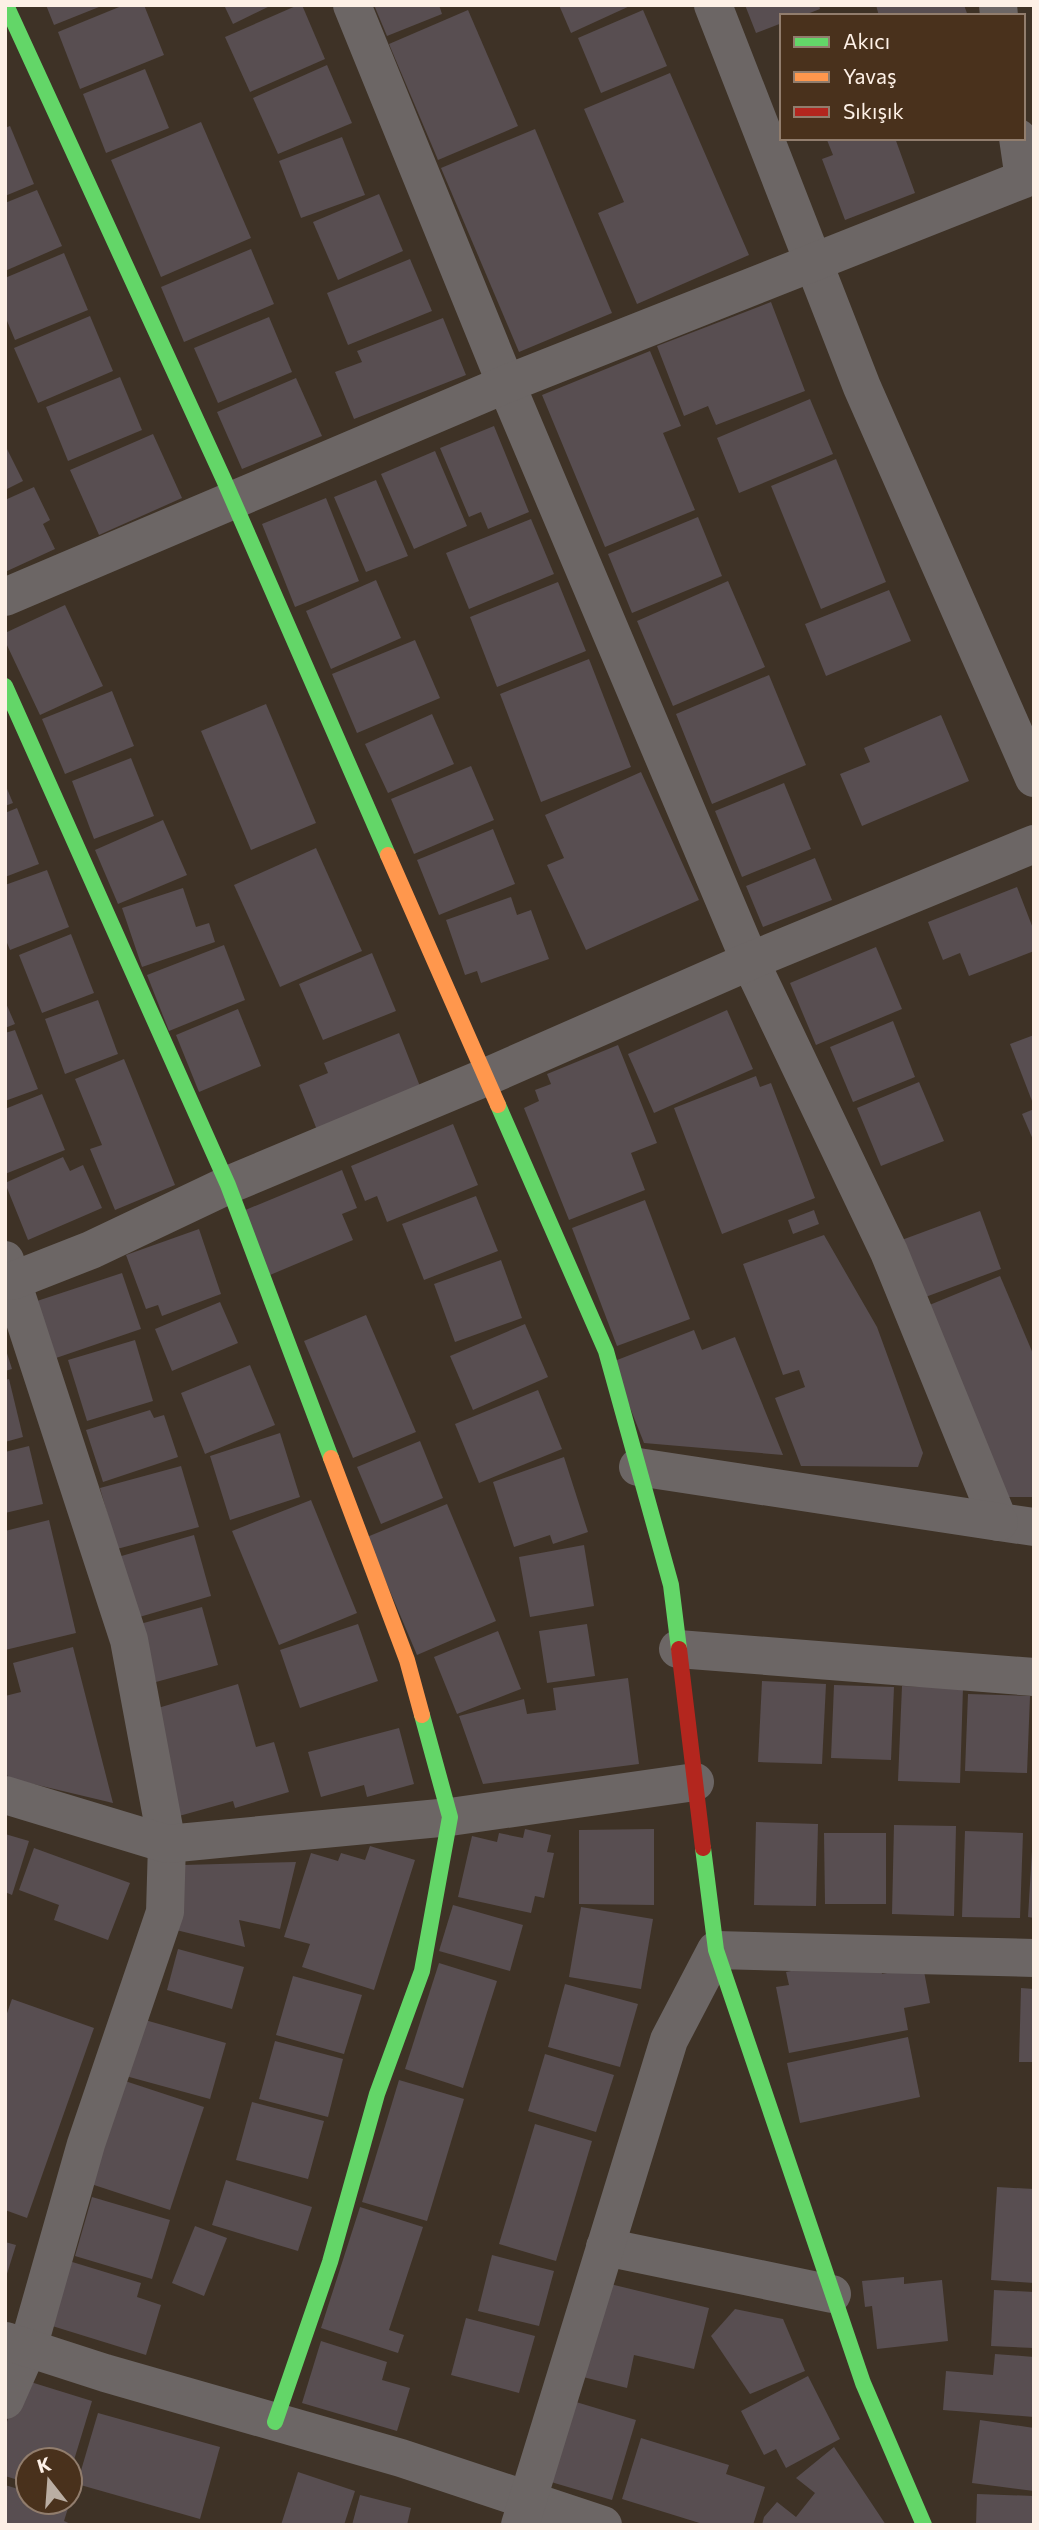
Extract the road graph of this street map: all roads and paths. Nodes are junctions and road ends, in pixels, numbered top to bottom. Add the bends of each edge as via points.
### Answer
1 (6, 5) edge
2 (352, 5) edge
3 (713, 5) edge
4 (1019, 140) edge
5 (1029, 179) edge
6 (813, 261) junction
7 (506, 384) junction
8 (232, 499) junction
9 (5, 597) edge
10 (5, 686) edge
11 (1034, 778) edge
12 (1034, 844) edge
13 (750, 961) junction
14 (486, 1077) junction
15 (228, 1185) junction
16 (9, 1271) edge
17 (638, 1467) junction
18 (1016, 1525) edge
19 (678, 1649) junction
20 (1034, 1677) edge
21 (695, 1782) junction
22 (5, 1796) edge
23 (450, 1817) junction
24 (167, 1844) junction
25 (716, 1950) junction
26 (1034, 1958) edge
27 (605, 2247) junction
28 (832, 2294) junction
29 (17, 2345) edge
30 (5, 2400) edge
31 (275, 2422) junction
32 (523, 2513) edge
33 (603, 2525) edge
34 (924, 2525) edge

1 - 8 street
2 - 7 street
3 - 6 street
4 - 5 street
5 - 6 street
6 - 7 street
6 - 11 street via 862,387
7 - 8 street
7 - 13 street
8 - 9 street
8 - 14 street
10 - 15 street
12 - 13 street
13 - 14 street
13 - 18 street
14 - 15 street
14 - 17 street via 606,1351
15 - 16 street via 91,1250
15 - 23 street via 407,1660
16 - 24 street via 129,1640
17 - 18 street
17 - 19 street via 671,1585
19 - 20 street
19 - 21 street
21 - 23 street
21 - 25 street
22 - 24 street
23 - 24 street
23 - 31 street via 422,1972 377,2094 330,2262
24 - 29 street via 165,1912
25 - 26 street
25 - 27 street via 669,2040
25 - 28 street
27 - 28 street
27 - 32 street
28 - 34 street via 863,2384
29 - 30 street
29 - 31 street
31 - 32 street via 401,2458
32 - 33 street

